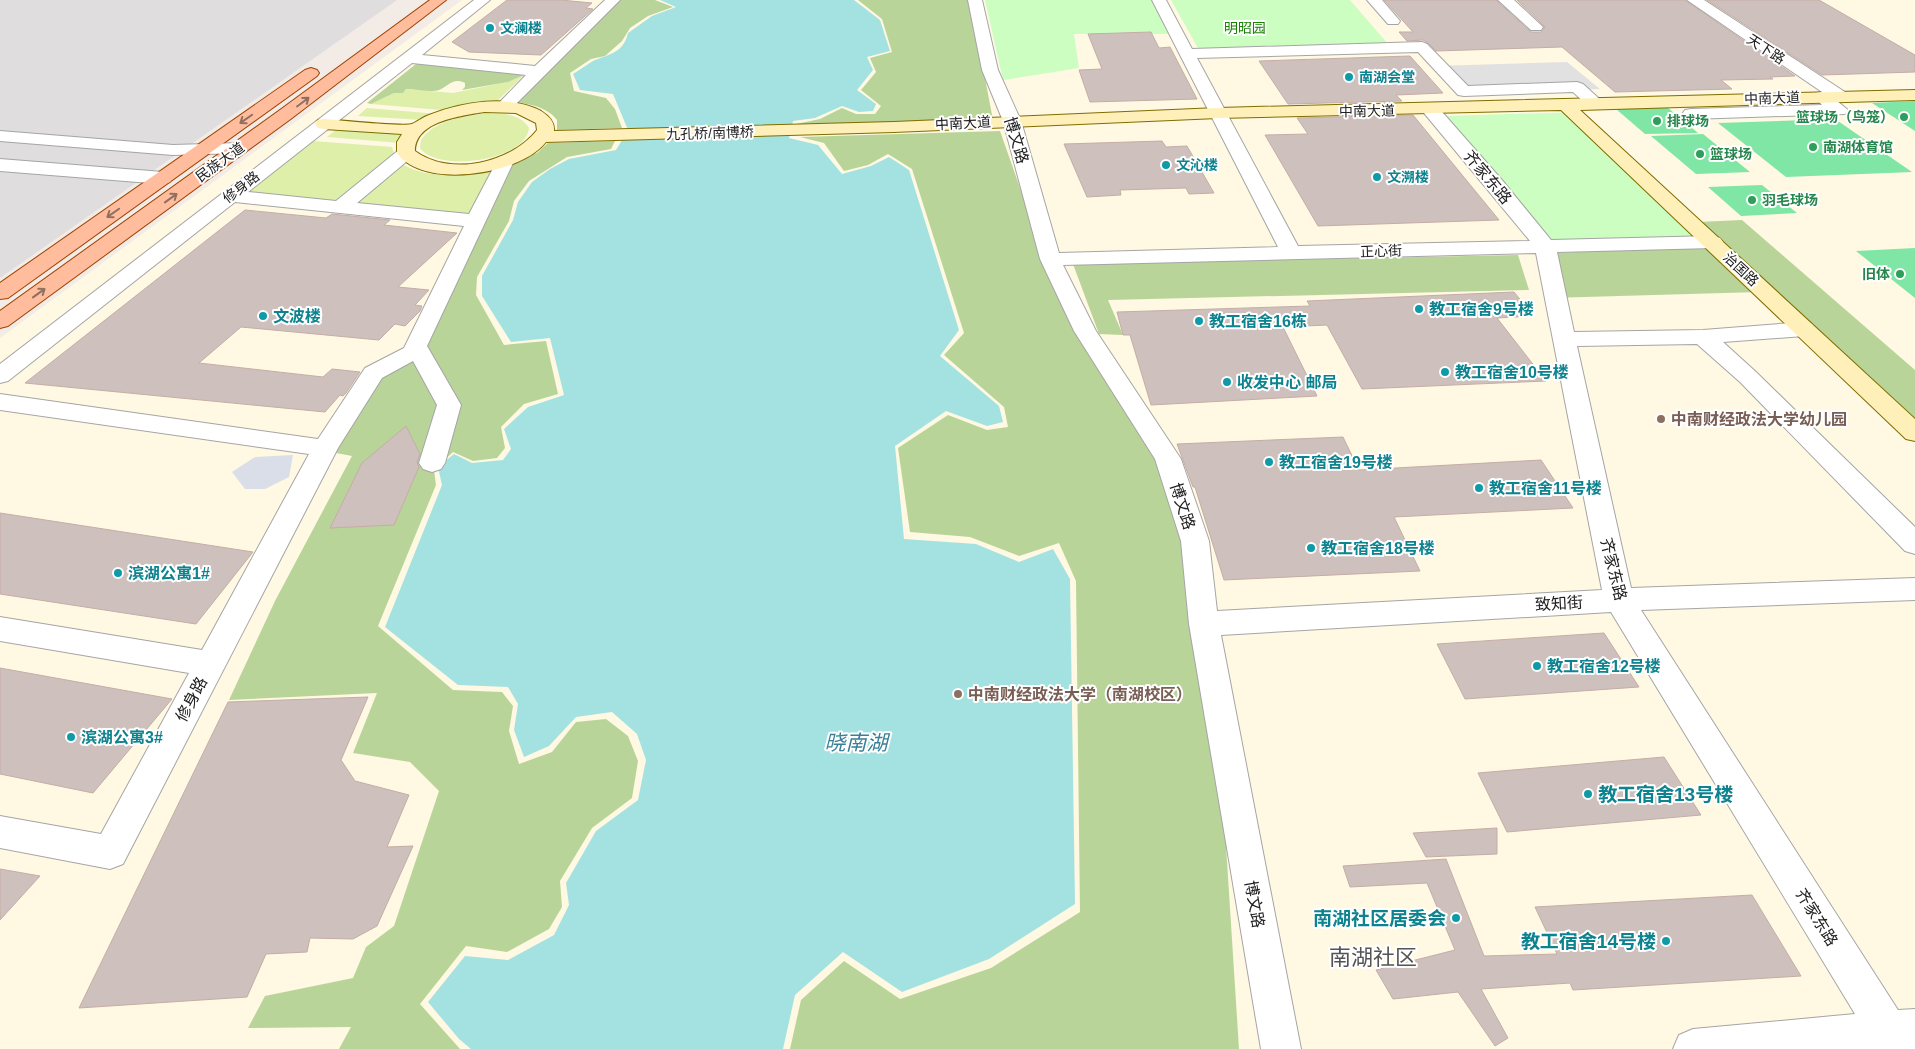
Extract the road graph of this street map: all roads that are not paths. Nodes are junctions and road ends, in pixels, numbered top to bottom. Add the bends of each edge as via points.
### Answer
1 (414, 0) edge
2 (439, 0) edge
3 (483, 0) edge
4 (613, 0) edge
5 (975, 0) edge
6 (1159, 0) edge
7 (1374, 0) edge
8 (1505, 0) edge
9 (1694, 0) edge
10 (1393, 21) dead end
11 (1536, 27) dead end
12 (1187, 54) junction
13 (408, 58) junction
14 (539, 71) junction
15 (1915, 95) edge
16 (1831, 97) junction
17 (1597, 104) junction
18 (1565, 105) junction
19 (503, 107) junction
20 (1430, 110) junction
21 (1218, 113) junction
22 (1691, 114) dead end
23 (1012, 121) junction
24 (324, 124) junction
25 (820, 129) joint
26 (414, 130) junction
27 (0, 136) edge
28 (542, 138) junction
29 (206, 148) junction
30 (240, 148) junction
31 (406, 153) junction
32 (505, 161) junction
33 (0, 165) edge
34 (162, 178) junction
35 (230, 196) junction
36 (341, 207) junction
37 (475, 221) junction
38 (1713, 242) junction
39 (1545, 246) junction
40 (1291, 254) junction
41 (1050, 259) junction
42 (0, 293) edge
43 (0, 322) edge
44 (1804, 329) junction
45 (1702, 337) junction
46 (1565, 340) junction
47 (419, 350) dead end
48 (0, 376) edge
49 (0, 402) edge
50 (1915, 434) edge
51 (325, 448) junction
52 (432, 463) dead end
53 (1915, 544) edge
54 (1915, 589) edge
55 (1619, 600) junction
56 (1204, 624) junction
57 (0, 629) edge
58 (210, 664) junction
59 (0, 832) edge
60 (1901, 1030) edge
61 (1717, 1048) edge
62 (1282, 1049) edge

1 -> 29 main road, 民族大道
30 -> 2 main road, 民族大道
3 - 13 street, 修身路
4 - 14 street
5 - 23 street, 博文路 via 990,70
6 - 12 street
7 - 10 street
8 - 11 street
9 - 16 street, 天下路
12 - 17 street via 1422,47 1464,91 1577,87
12 - 21 street
13 - 14 street
13 - 24 street, 修身路
14 - 19 street
15 - 16 main road, 中南大道
16 - 17 main road, 中南大道
16 - 22 street, 天下路 via 1839,110
17 - 18 main road, 中南大道
18 - 20 main road, 中南大道
18 - 38 main road, 治国路
19 - 26 main road via 484,107 444,115
19 - 28 main road via 528,111 539,117 546,130
20 - 21 main road, 中南大道
20 - 39 street, 齐家东路
21 - 23 main road, 中南大道
21 - 40 street
23 - 25 main road, 中南大道
23 - 41 street, 博文路
24 - 26 main road
24 - 35 street, 修身路
25 - 28 main road, 九孔桥/南博桥
26 - 31 main road via 405,143
27 - 29 street via 173,150
28 - 32 main road via 533,147
29 - 30 street
29 - 34 main road, 民族大道
43 -> 30 main road, 民族大道
31 - 32 main road via 415,162 439,168 473,168
31 - 36 street
32 - 37 street, 修身路
33 - 34 street
34 -> 42 main road, 民族大道
35 - 36 street
35 - 48 street, 修身路
36 - 37 street
37 - 51 street, 修身路 via 413,352 374,373
38 - 39 street, 正心街
38 - 44 main road, 治国路
39 - 40 street, 正心街
39 - 46 street, 齐家东路
40 - 41 street, 正心街
41 - 56 street, 博文路 via 1084,331 1168,459 1195,541
44 - 45 street
44 - 50 main road, 治国路
45 - 46 street
45 - 53 street via 1748,377
46 - 55 street, 齐家东路
47 - 52 street via 449,405
49 - 51 street
51 - 58 street, 修身路
54 - 55 street, 致知街
55 - 56 street, 致知街
55 - 60 street, 齐家东路
56 - 62 street, 博文路
57 - 58 street
58 - 59 street, 修身路 via 110,852
60 - 61 street

